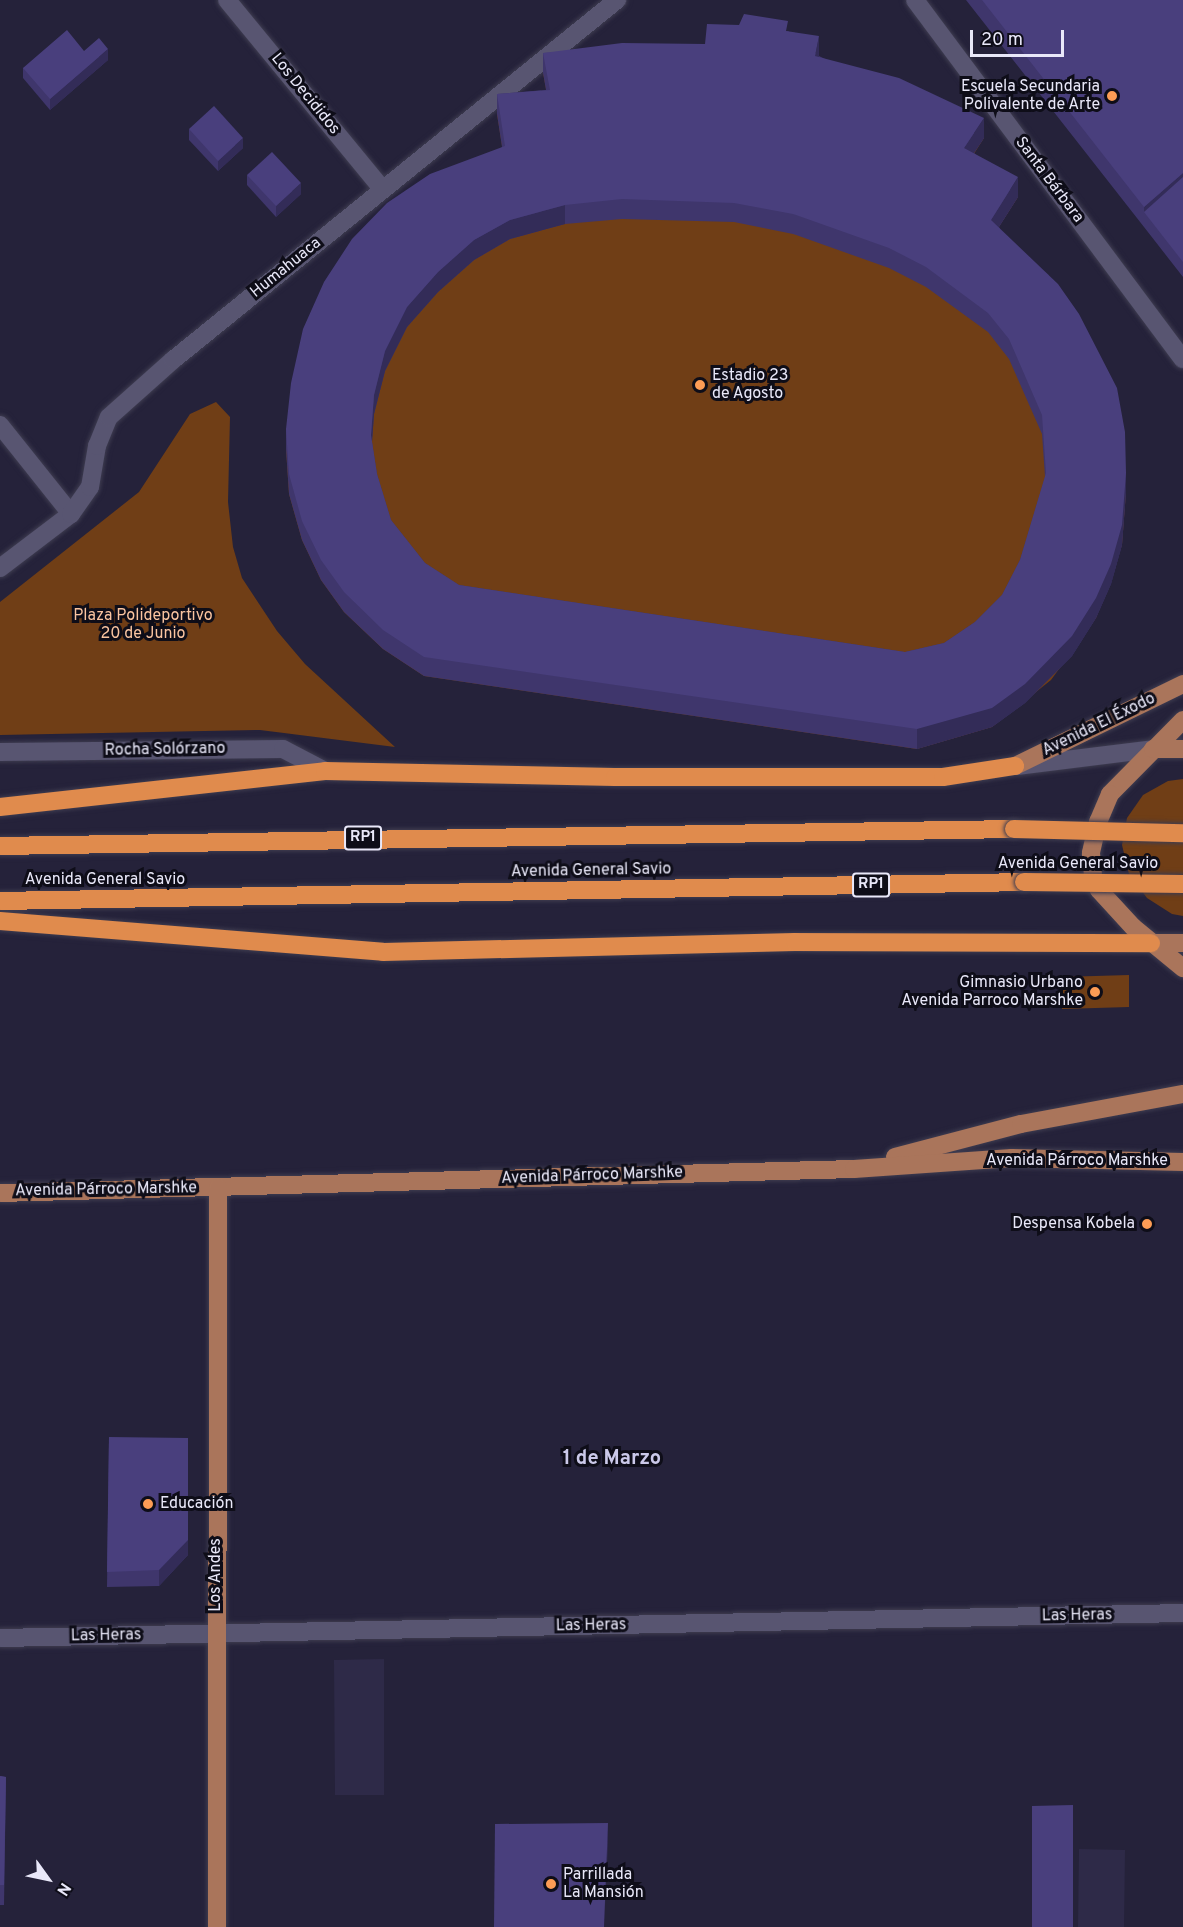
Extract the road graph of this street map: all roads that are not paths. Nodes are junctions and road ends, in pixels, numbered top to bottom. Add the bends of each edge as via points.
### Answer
1 (227, 0) edge
2 (617, 0) edge
3 (915, 0) edge
4 (382, 189) junction
5 (1183, 359) edge
6 (0, 425) edge
7 (71, 514) junction
8 (0, 567) edge
9 (1183, 684) edge
10 (1183, 720) edge
11 (1153, 749) junction
12 (1183, 749) edge
13 (0, 752) edge
14 (1016, 766) junction
15 (325, 771) junction
16 (0, 807) edge
17 (1183, 832) edge
18 (0, 846) edge
19 (1183, 884) edge
20 (0, 901) edge
21 (0, 921) edge
22 (1151, 943) junction
23 (1183, 943) edge
24 (1183, 968) edge
25 (1183, 1094) edge
26 (1183, 1161) edge
27 (854, 1168) junction
28 (218, 1188) junction
29 (0, 1193) edge
30 (1183, 1613) edge
31 (216, 1634) junction
32 (0, 1638) edge
33 (217, 1927) edge

1 - 4 street, Los Decididos
2 - 4 street, Humahuaca
3 - 5 street, Santa Bárbara
4 - 7 street, Humahuaca via 109,417 98,446 90,487
6 - 7 street
7 - 8 street, Humahuaca
9 - 14 main road, Avenida El Éxodo
10 - 11 main road
11 - 12 main road
11 - 14 street
11 - 22 main road via 1110,794 1091,853 1099,890
13 - 15 street, Rocha Solórzano via 283,749
14 - 15 highway via 943,777 615,777
15 - 16 highway
17 - 18 highway, Avenida General Savio / RP1, bridge via 1014,829
19 - 20 highway, Avenida General Savio / RP1, bridge via 1024,882
21 - 22 highway via 383,952 807,942
22 - 23 main road
22 - 24 main road
25 - 27 main road via 1020,1124
26 - 27 main road, Avenida Párroco Marshke via 1012,1158
27 - 28 main road, Avenida Párroco Marshke
28 - 29 main road, Avenida Párroco Marshke
28 - 31 main road, Los Andes
30 - 31 street, Las Heras
31 - 32 street, Las Heras
31 - 33 main road, Los Andes

